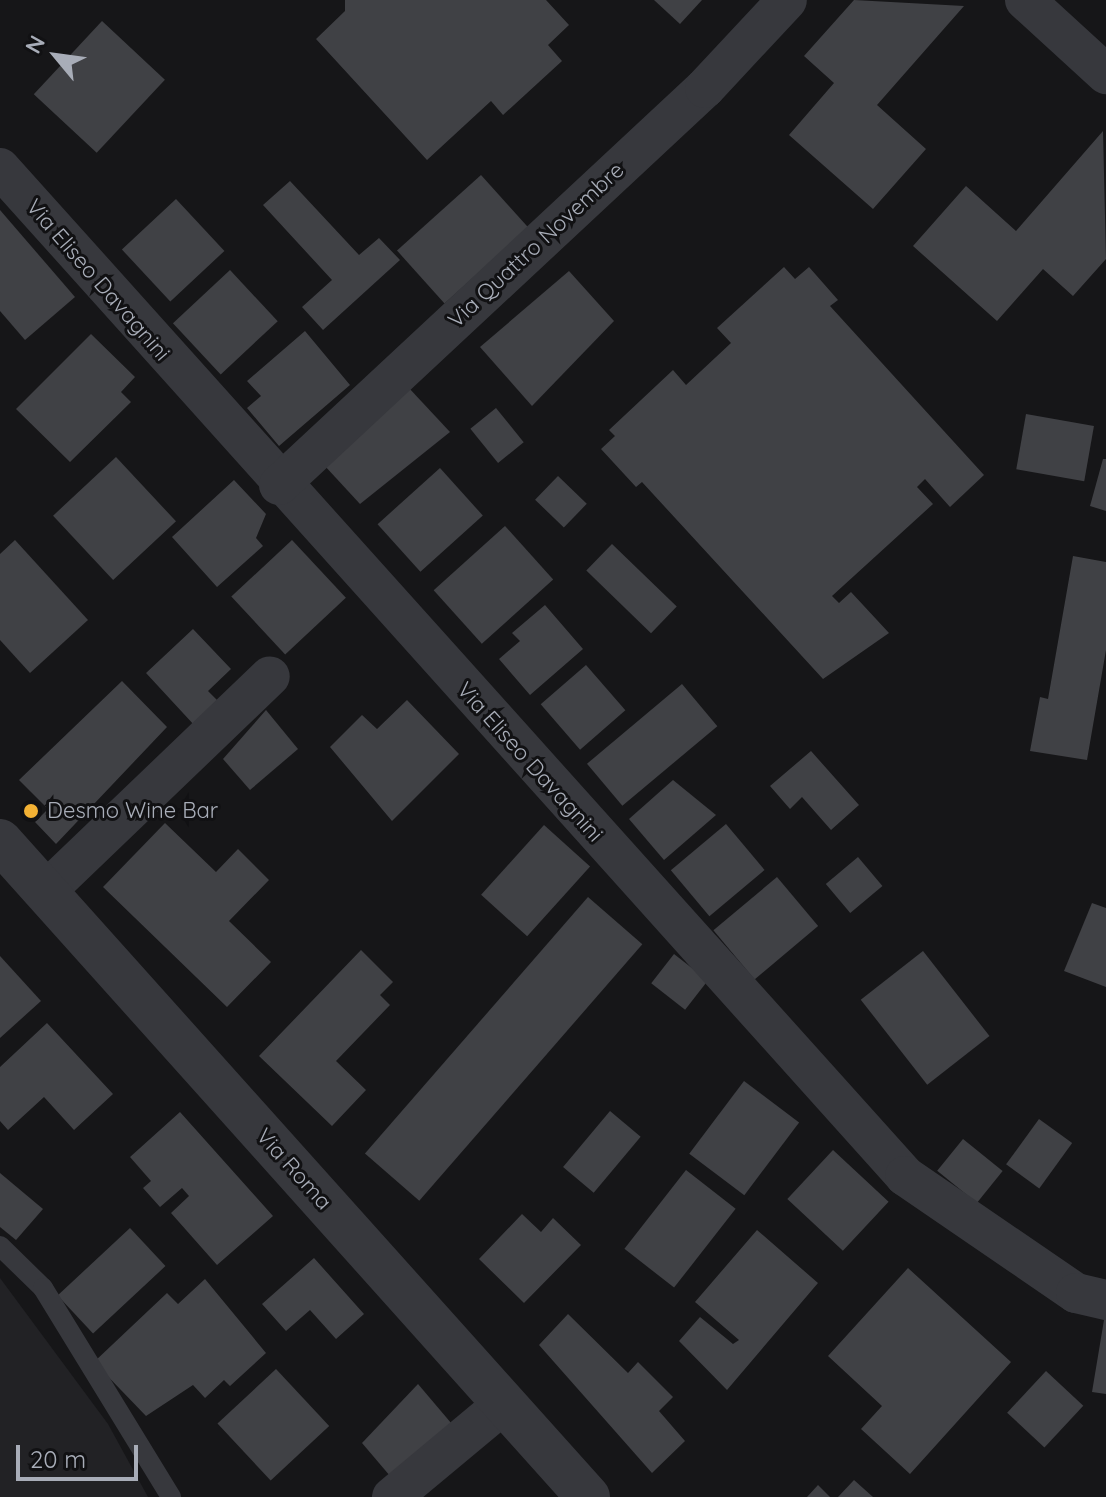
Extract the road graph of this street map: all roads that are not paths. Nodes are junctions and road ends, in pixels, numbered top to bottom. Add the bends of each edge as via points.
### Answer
1 (787, 0) edge
2 (1025, 0) edge
3 (1106, 74) edge
4 (0, 168) edge
5 (279, 485) junction
6 (270, 676) dead end
7 (0, 841) edge
8 (46, 891) junction
9 (0, 1246) edge
10 (1106, 1300) edge
11 (505, 1403) junction
12 (171, 1497) edge
13 (392, 1497) edge
14 (588, 1497) edge

1 - 5 street, Via Quattro Novembre via 705,88
2 - 3 street
4 - 5 street, Via Eliseo Davagnini
5 - 10 street, Via Eliseo Davagnini via 905,1176 1076,1293
6 - 8 street
7 - 8 street, Via Roma
8 - 11 street, Via Roma
9 - 12 lane via 43,1288
11 - 13 street
11 - 14 street, Via Roma

